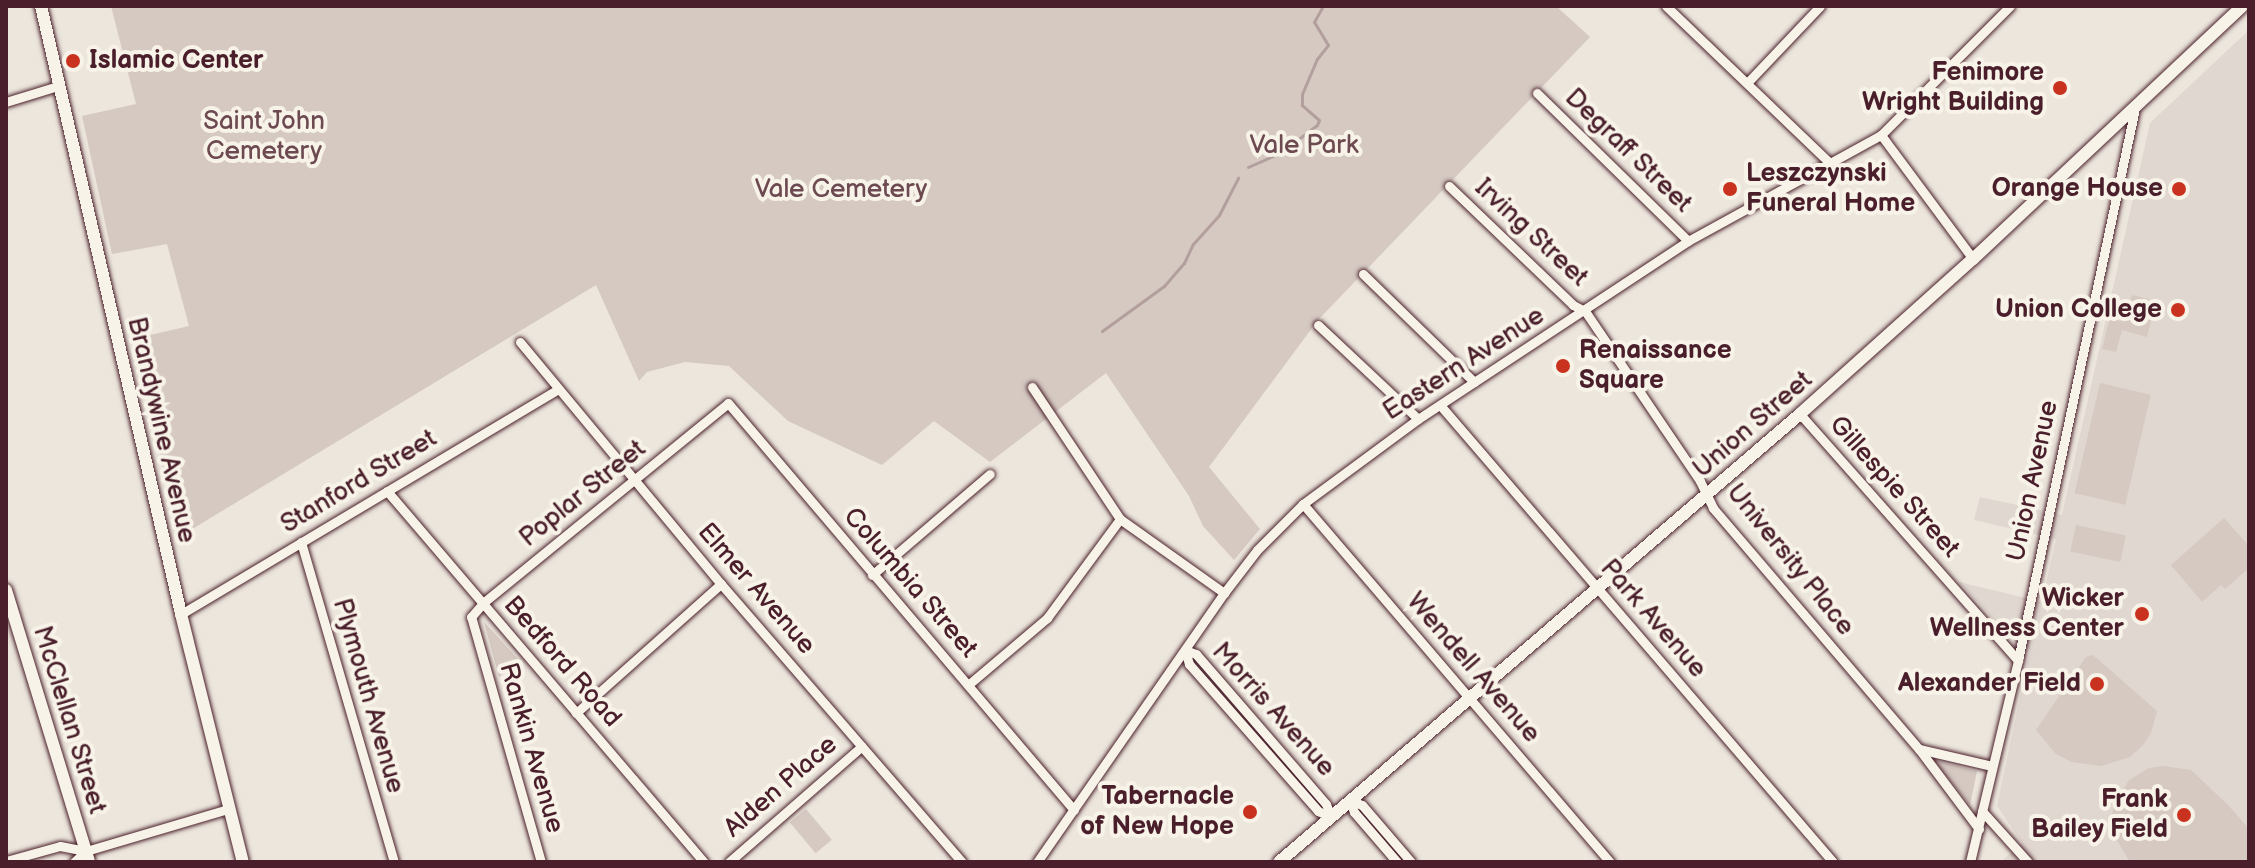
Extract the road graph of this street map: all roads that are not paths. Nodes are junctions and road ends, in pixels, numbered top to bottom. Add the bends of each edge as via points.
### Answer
1 (41, 6) edge
2 (1666, 6) edge
3 (1820, 6) edge
4 (2010, 6) edge
5 (2242, 6) edge
6 (1747, 83) junction
7 (58, 86) junction
8 (1537, 93) dead end
9 (6, 102) edge
10 (2135, 108) junction
11 (1881, 135) junction
12 (1831, 164) junction
13 (1449, 186) dead end
14 (1688, 241) junction
15 (1973, 259) junction
16 (1363, 274) dead end
17 (1585, 311) junction
18 (1318, 325) dead end
19 (520, 342) dead end
20 (1474, 382) junction
21 (1032, 387) dead end
22 (558, 389) junction
23 (1440, 405) junction
24 (1800, 414) junction
25 (710, 418) joint
26 (1418, 419) junction
27 (990, 474) dead end
28 (636, 481) junction
29 (387, 491) junction
30 (1706, 494) junction
31 (1303, 504) junction
32 (1120, 519) junction
33 (301, 542) junction
34 (872, 575) junction
35 (721, 584) junction
36 (1596, 587) junction
37 (6, 590) edge
38 (1224, 593) junction
39 (483, 603) junction
40 (181, 614) junction
41 (1185, 650) junction
42 (2018, 660) junction
43 (968, 685) junction
44 (1471, 699) junction
45 (576, 713) junction
46 (862, 746) junction
47 (1919, 749) junction
48 (1992, 766) junction
49 (1350, 800) junction
50 (228, 809) junction
51 (1074, 810) junction
52 (1982, 811) junction
53 (1331, 817) junction
54 (1979, 829) junction
55 (87, 856) edge
56 (6, 861) edge
57 (74, 862) edge
58 (243, 862) edge
59 (394, 862) edge
60 (541, 862) edge
61 (704, 862) edge
62 (729, 862) edge
63 (962, 862) edge
64 (1037, 862) edge
65 (1279, 862) edge
66 (1397, 862) edge
67 (1411, 862) edge
68 (1610, 862) edge
69 (1833, 862) edge
70 (1970, 862) edge
71 (2028, 862) edge

1 - 7 main road, Brandywine Avenue
2 - 6 street
3 - 6 street
4 - 11 street, Eastern Avenue
5 - 10 main road, Union Street
6 - 12 street
7 - 9 street
7 - 40 main road, Brandywine Avenue
8 - 14 street, Degraff Street
10 - 15 main road, Union Street
10 - 42 street, Union Avenue
11 - 12 street, Eastern Avenue
11 - 15 street
12 - 14 street, Eastern Avenue
13 - 17 street, Irving Street
14 - 17 street, Eastern Avenue
15 - 24 main road, Union Street
16 - 20 street
17 - 20 street, Eastern Avenue
17 - 30 street, University Place
18 - 26 street
19 - 22 street, Elmer Avenue
20 - 23 street, Eastern Avenue
21 - 32 street
22 - 28 street, Elmer Avenue
22 - 29 street, Stanford Street
23 - 26 street, Eastern Avenue
23 - 36 street, Park Avenue
24 - 30 main road, Union Street
24 - 42 street, Gillespie Street
25 - 28 street, Poplar Street
25 - 34 street, Columbia Street via 728,403
26 - 31 street, Eastern Avenue
27 - 34 street
28 - 35 street, Elmer Avenue
28 - 39 street, Poplar Street
29 - 33 street, Stanford Street
29 - 39 street, Bedford Road
30 - 36 main road, Union Street
30 - 47 street, University Place
31 - 38 street, Eastern Avenue
31 - 44 street, Wendell Avenue
32 - 38 street
32 - 43 street via 1047,618
33 - 40 street, Stanford Street
33 - 59 street, Plymouth Avenue
34 - 43 street, Columbia Street
35 - 45 street
35 - 46 street, Elmer Avenue
36 - 44 main road, Union Street
36 - 69 street, Park Avenue
37 - 55 main road, McClellan Street
38 - 41 street, Eastern Avenue
39 - 45 street, Bedford Road
39 - 60 street, Rankin Avenue via 471,617
40 - 50 main road, Brandywine Avenue
41 - 51 street, Eastern Avenue
41 - 53 street, Morris Avenue via 1196,654 1327,805
42 - 48 street, Union Avenue
43 - 51 street, Columbia Street
44 - 49 main road, Union Street
44 - 68 street, Wendell Avenue
45 - 61 street, Bedford Road
46 - 62 street, Alden Place
46 - 63 street, Elmer Avenue
47 - 48 street
47 - 54 street, University Place
48 - 52 street, Union Avenue
49 - 53 main road, Union Street
49 - 66 street via 1354,812
49 - 67 street via 1362,805
50 - 55 street
50 - 58 main road, Brandywine Avenue
51 - 64 street, Eastern Avenue
52 - 54 street, Union Avenue
52 - 71 street
53 - 65 main road, Union Street
54 - 70 street, Union Avenue
55 - 56 street via 60,846
55 - 57 street

